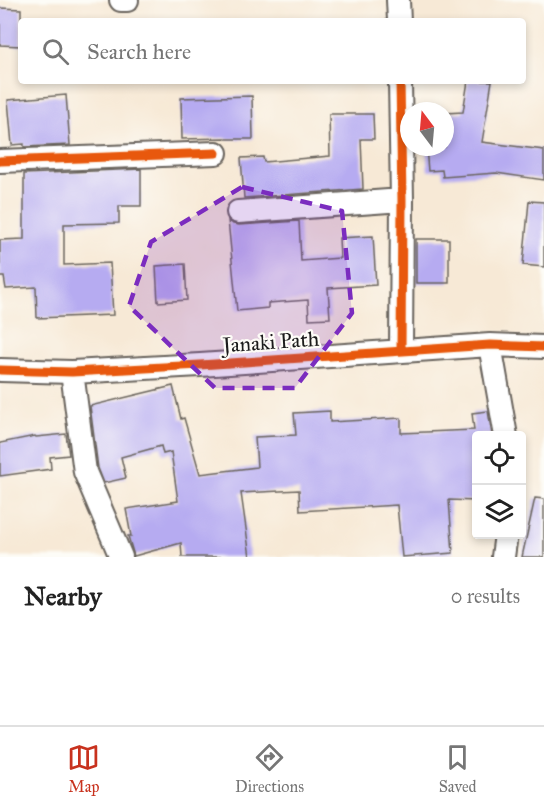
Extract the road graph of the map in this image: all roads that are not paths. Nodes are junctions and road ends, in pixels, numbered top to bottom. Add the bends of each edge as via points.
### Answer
1 (121, 0) edge
2 (127, 0) edge
3 (398, 0) edge
4 (399, 18) edge
5 (400, 84) edge
6 (216, 153) dead end
7 (0, 161) edge
8 (402, 200) junction
9 (238, 212) dead end
10 (490, 345) junction
11 (544, 347) edge
12 (401, 351) junction
13 (0, 370) edge
14 (72, 372) junction
15 (505, 431) edge
16 (505, 539) edge
17 (121, 557) edge
18 (503, 557) edge

1 - 2 street
3 - 4 street
5 - 8 street
6 - 7 street
8 - 9 street
8 - 12 street
10 - 11 street, Janaki Path
10 - 12 street, Janaki Path
10 - 15 street
12 - 14 street, Janaki Path
13 - 14 street, Janaki Path
14 - 17 street via 85,472
16 - 18 street

